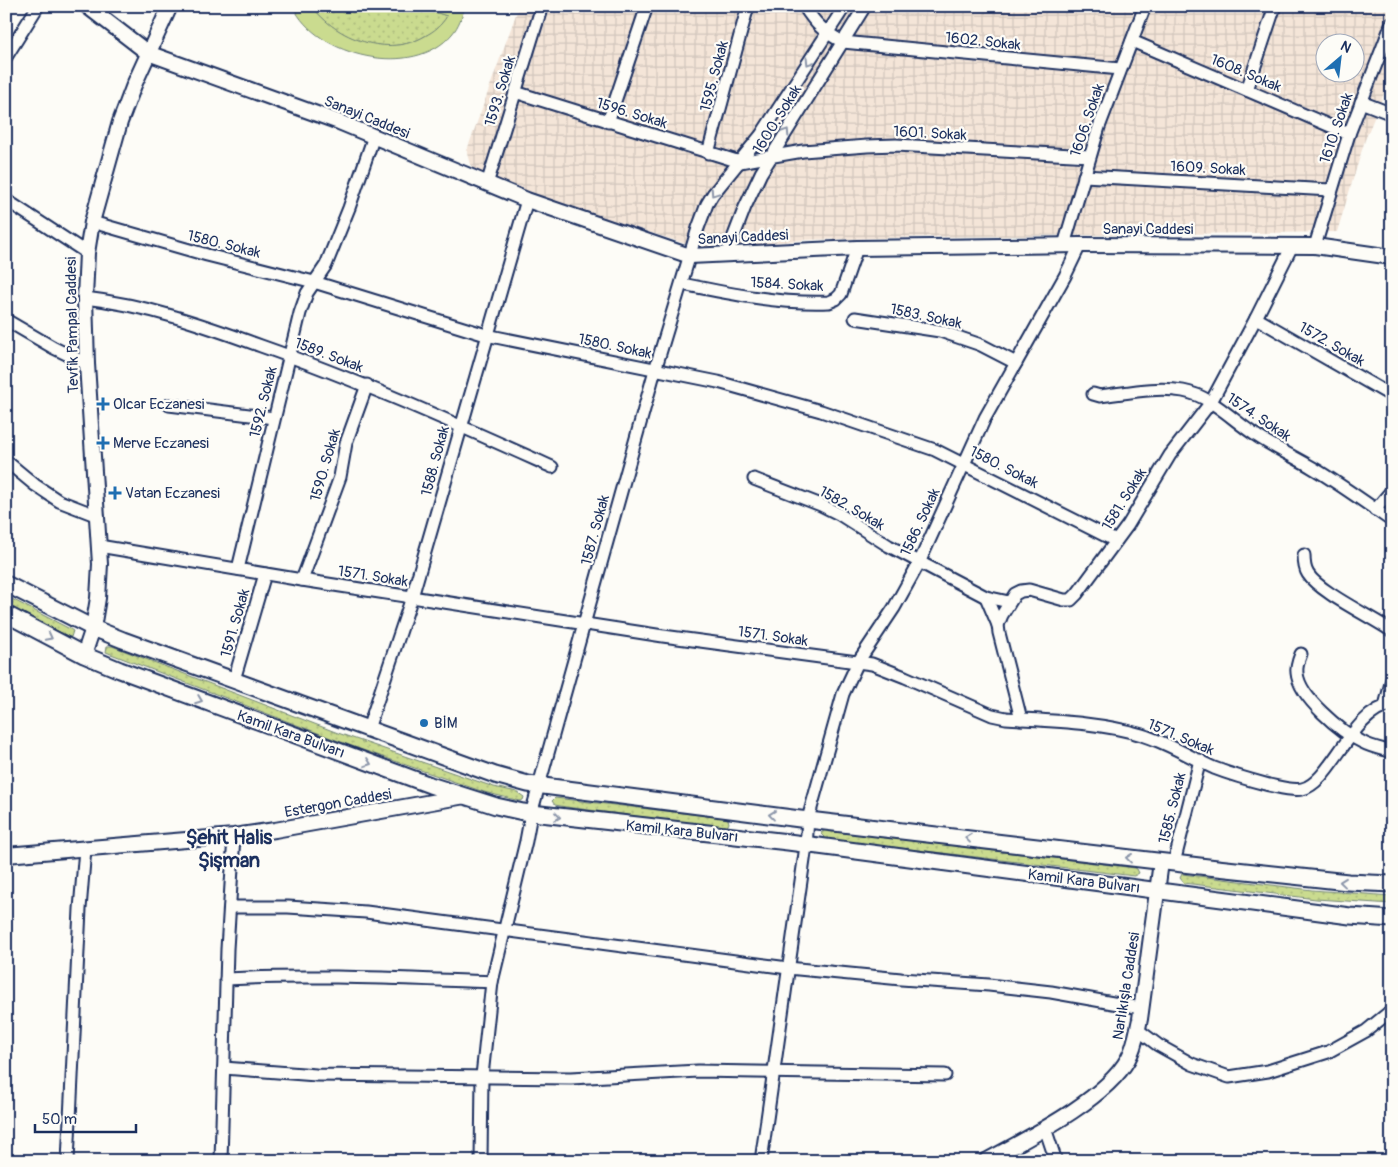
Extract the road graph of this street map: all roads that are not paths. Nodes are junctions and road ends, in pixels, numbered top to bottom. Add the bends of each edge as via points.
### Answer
1 (38, 6) edge
2 (88, 6) edge
3 (170, 6) edge
4 (542, 6) edge
5 (647, 6) edge
6 (748, 6) edge
7 (804, 6) edge
8 (845, 6) edge
9 (865, 6) edge
10 (1144, 6) edge
11 (1275, 6) edge
12 (1392, 23) edge
13 (827, 34) junction
14 (1132, 40) junction
15 (843, 42) junction
16 (148, 53) junction
17 (6, 57) edge
18 (1120, 69) junction
19 (1247, 90) junction
20 (515, 92) junction
21 (1361, 102) junction
22 (1392, 114) edge
23 (608, 122) junction
24 (1349, 134) junction
25 (374, 136) junction
26 (708, 153) junction
27 (770, 156) junction
28 (1090, 156) junction
29 (740, 162) junction
30 (1084, 176) junction
31 (487, 184) junction
32 (1330, 190) junction
33 (6, 200) edge
34 (527, 200) junction
35 (92, 222) junction
36 (1064, 246) junction
37 (1080, 246) junction
38 (1292, 246) junction
39 (1315, 246) junction
40 (857, 248) junction
41 (87, 253) junction
42 (727, 254) junction
43 (690, 256) junction
44 (1392, 257) edge
45 (314, 282) junction
46 (682, 284) junction
47 (85, 298) junction
48 (855, 318) dead end
49 (1256, 318) junction
50 (6, 320) edge
51 (486, 335) junction
52 (289, 356) junction
53 (1016, 363) junction
54 (87, 364) junction
55 (655, 370) junction
56 (367, 385) junction
57 (1093, 394) dead end
58 (1392, 396) edge
59 (1211, 402) junction
60 (169, 405) dead end
61 (274, 418) junction
62 (461, 426) junction
63 (6, 461) edge
64 (964, 463) junction
65 (552, 467) dead end
66 (754, 479) dead end
67 (1392, 490) edge
68 (1375, 510) junction
69 (98, 516) junction
70 (1392, 521) edge
71 (1116, 541) junction
72 (99, 546) junction
73 (1304, 555) dead end
74 (918, 563) junction
75 (238, 569) junction
76 (265, 574) junction
77 (302, 580) junction
78 (6, 584) edge
79 (412, 597) junction
80 (986, 597) junction
81 (1010, 602) junction
82 (6, 614) edge
83 (585, 624) junction
84 (998, 625) junction
85 (93, 628) junction
86 (1392, 631) edge
87 (1300, 654) dead end
88 (84, 655) junction
89 (858, 662) junction
90 (1392, 679) edge
91 (234, 680) junction
92 (1388, 706) edge
93 (1021, 719) junction
94 (368, 730) junction
95 (1351, 736) junction
96 (1392, 752) edge
97 (1200, 760) junction
98 (538, 786) junction
99 (465, 796) junction
100 (531, 814) junction
101 (808, 819) junction
102 (234, 836) junction
103 (806, 846) junction
104 (84, 849) junction
105 (6, 855) edge
106 (1168, 862) junction
107 (1392, 884) edge
108 (1157, 891) junction
109 (230, 907) junction
110 (1392, 919) edge
111 (504, 930) junction
112 (788, 968) junction
113 (226, 979) junction
114 (492, 982) junction
115 (1141, 1008) junction
116 (1392, 1010) edge
117 (1138, 1030) junction
118 (224, 1068) junction
119 (774, 1072) junction
120 (945, 1075) dead end
121 (482, 1076) junction
122 (1045, 1128) junction
123 (68, 1161) edge
124 (221, 1161) edge
125 (481, 1161) edge
126 (761, 1161) edge
127 (986, 1161) edge
128 (1056, 1161) edge

1 - 17 street
2 - 16 street, Sanayi Caddesi
3 - 16 street, Tevfik Pampal Caddesi
4 - 20 street, 1593. Sokak
5 - 23 street
6 - 26 street, 1595. Sokak
7 - 13 street
8 - 13 street, 1587. Sokak
9 - 15 street, 1600. Sokak
10 - 14 street, 1606. Sokak
11 - 19 street
12 - 21 street, 1610. Sokak
13 - 15 street
13 -> 29 street, 1587. Sokak via 776,114
14 - 18 street, 1606. Sokak
14 - 19 street, 1608. Sokak
15 - 18 street, 1602. Sokak
27 -> 15 street, 1600. Sokak
16 - 25 street, Sanayi Caddesi
16 - 35 street, Tevfik Pampal Caddesi via 120,122
18 - 28 street, 1606. Sokak
19 - 24 street, 1608. Sokak
20 - 23 street, 1596. Sokak
20 - 31 street, 1593. Sokak
21 - 22 street
21 - 24 street, 1610. Sokak
23 - 26 street, 1596. Sokak
24 - 32 street, 1610. Sokak
25 - 31 street, Sanayi Caddesi
25 - 45 street, 1592. Sokak via 326,265
26 - 29 street, 1596. Sokak
27 - 28 street, 1601. Sokak via 896,145
27 - 29 street, 1601. Sokak
27 - 42 street, 1600. Sokak via 748,199
28 - 30 street, 1606. Sokak
29 -> 43 street, 1587. Sokak via 707,204
30 - 32 street, 1609. Sokak
30 - 36 street, 1606. Sokak
31 - 34 street, Sanayi Caddesi
32 - 39 street, 1610. Sokak
33 - 41 street
34 - 43 street, Sanayi Caddesi
34 - 51 street, 1588. Sokak
35 - 41 street, Tevfik Pampal Caddesi
35 - 45 street, 1580. Sokak
36 - 37 street, Sanayi Caddesi
36 - 40 street, Sanayi Caddesi
37 - 38 street, Sanayi Caddesi
37 - 53 street, 1586. Sokak
38 - 39 street, Sanayi Caddesi
38 - 49 street, 1581. Sokak
39 - 44 street, Sanayi Caddesi
40 - 42 street, Sanayi Caddesi
40 - 46 street, 1584. Sokak via 841,294 829,302 742,297
41 - 47 street, Tevfik Pampal Caddesi
42 - 43 street, Sanayi Caddesi
43 - 46 street, 1587. Sokak
45 - 51 street, 1580. Sokak
45 - 52 street, 1592. Sokak via 300,313
46 - 55 street, 1587. Sokak
47 - 52 street, 1589. Sokak via 166,314
47 - 54 street, Tevfik Pampal Caddesi
48 - 53 street, 1583. Sokak via 940,330 981,345
49 - 58 street, 1572. Sokak
49 - 59 street, 1581. Sokak
50 - 54 street
51 - 55 street, 1580. Sokak
51 - 62 street, 1588. Sokak
52 - 56 street, 1589. Sokak
52 - 61 street, 1592. Sokak
53 - 64 street, 1586. Sokak
54 - 69 street, Tevfik Pampal Caddesi
55 - 64 street, 1580. Sokak via 718,382 821,410
55 - 83 street, 1587. Sokak
56 - 62 street, 1589. Sokak
56 - 77 street, 1590. Sokak via 346,443 340,477
57 - 59 street, 1574. Sokak via 1171,390 1184,391
59 - 68 street, 1574. Sokak via 1258,437 1328,477
59 - 71 street, 1581. Sokak via 1170,456
60 - 61 street
61 - 75 street, 1592. Sokak
62 - 65 street, 1589. Sokak
62 - 79 street, 1588. Sokak
63 - 69 street via 59,501
64 - 71 street, 1580. Sokak
64 - 74 street, 1586. Sokak
66 - 74 street, 1582. Sokak via 839,514
67 - 68 street
68 - 70 street, 1574. Sokak
69 - 72 street, Tevfik Pampal Caddesi
71 - 81 street, 1581. Sokak via 1071,600 1029,590 1015,594
72 - 75 street, 1571. Sokak
72 - 85 street, Tevfik Pampal Caddesi via 100,579
73 - 86 street via 1308,574 1314,580
74 - 80 street, 1582. Sokak
74 - 89 street, 1586. Sokak via 894,608
75 - 76 street, 1571. Sokak
76 - 77 street, 1571. Sokak
76 - 91 street, 1591. Sokak
77 - 79 street, 1571. Sokak
78 - 85 main road, Kamil Kara Bulvarı
79 - 83 street, 1571. Sokak
79 - 94 street, 1588. Sokak
80 - 81 street, 1582. Sokak
80 - 84 street
81 - 84 street
82 -> 88 main road, Kamil Kara Bulvarı
83 - 89 street, 1571. Sokak
83 - 98 street, 1587. Sokak
84 - 93 street
85 - 88 street, Tevfik Pampal Caddesi
85 - 91 main road, Kamil Kara Bulvarı
87 - 95 street via 1296,672 1302,690 1310,702
88 -> 99 main road, Kamil Kara Bulvarı via 274,728
89 - 93 street, 1571. Sokak via 884,668 992,714
89 - 101 street, 1586. Sokak via 842,694
90 - 92 street
91 - 94 main road, Kamil Kara Bulvarı
92 - 95 street, 1571. Sokak via 1365,721
93 - 97 street, 1571. Sokak via 1131,732 1165,743
94 - 98 main road, Kamil Kara Bulvarı via 496,776
95 - 96 street
95 - 97 street, 1571. Sokak via 1319,779 1301,789 1247,779
97 - 106 street, 1585. Sokak
98 - 100 street, 1587. Sokak
101 -> 98 main road, Kamil Kara Bulvarı
99 - 100 main road, Kamil Kara Bulvarı
99 - 102 street, Estergon Caddesi
100 -> 103 main road, Kamil Kara Bulvarı
100 - 111 street, 1587. Sokak
101 - 103 street, 1586. Sokak
106 -> 101 main road, Kamil Kara Bulvarı
102 - 104 street, Estergon Caddesi
102 - 109 street
103 - 108 main road, Kamil Kara Bulvarı
103 - 112 street, 1586. Sokak
104 - 105 street, Estergon Caddesi
104 - 123 street
107 -> 106 main road, Kamil Kara Bulvarı
106 - 108 street, Narlıkışla Caddesi
108 - 110 main road, Kamil Kara Bulvarı
108 - 115 street, Narlıkışla Caddesi
109 - 111 street via 366,912
109 - 113 street
111 - 112 street
111 - 114 street, 1587. Sokak
112 - 115 street via 1052,992
112 - 119 street, 1586. Sokak
113 - 114 street via 353,976
113 - 118 street
114 - 121 street, 1587. Sokak
115 - 117 street, Narlıkışla Caddesi
116 - 117 street via 1366,1031 1328,1052 1268,1072 1229,1077 1192,1064
117 - 122 street, Narlıkışla Caddesi via 1131,1053 1110,1083
118 - 121 street via 316,1075
118 - 124 street
119 - 120 street
119 - 121 street via 698,1071 571,1078
119 - 126 street, 1586. Sokak
121 - 125 street, 1587. Sokak
122 - 127 street, Narlıkışla Caddesi
122 - 128 street

